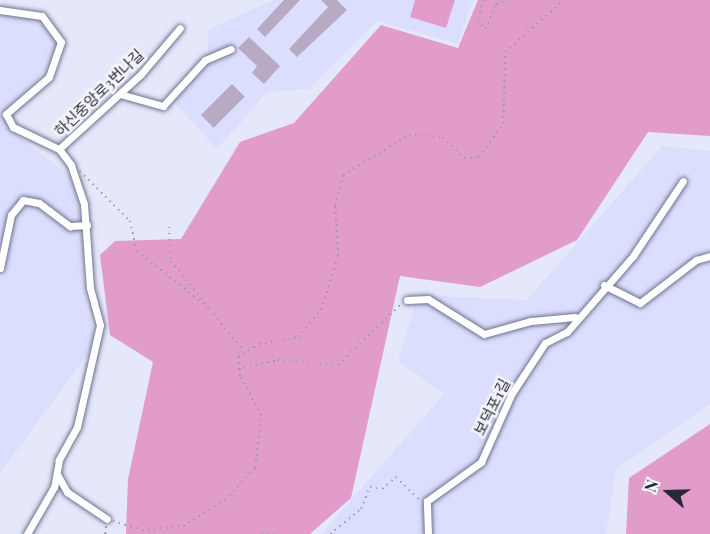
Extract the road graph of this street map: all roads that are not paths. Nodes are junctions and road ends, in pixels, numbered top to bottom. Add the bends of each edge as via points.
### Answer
1 (0, 10) edge
2 (180, 28) dead end
3 (231, 48) dead end
4 (120, 94) junction
5 (6, 114) junction
6 (0, 121) edge
7 (59, 149) junction
8 (683, 181) dead end
9 (87, 225) junction
10 (710, 256) edge
11 (0, 268) edge
12 (604, 285) junction
13 (407, 300) road end
14 (575, 317) junction
15 (57, 474) junction
16 (107, 519) road end
17 (27, 534) edge
18 (428, 534) edge

1 - 5 street via 42,16 61,42 49,77
2 - 4 street, 하신중앙로3번나길
3 - 4 street via 205,60 163,105
4 - 7 street, 하신중앙로3번나길
5 - 6 street
5 - 7 street via 13,127
7 - 9 street via 71,166
8 - 12 street, 보덕포1길 via 633,256
9 - 11 street via 70,226 39,203 23,200 11,215
9 - 15 street via 90,288 100,325 77,427
10 - 12 street via 696,260 640,303
12 - 14 street, 보덕포1길
13 - 14 street via 428,299 484,334 531,321
14 - 18 street, 보덕포1길 via 567,332 545,344 512,393 481,462 427,501
15 - 16 street via 67,492
15 - 17 street

